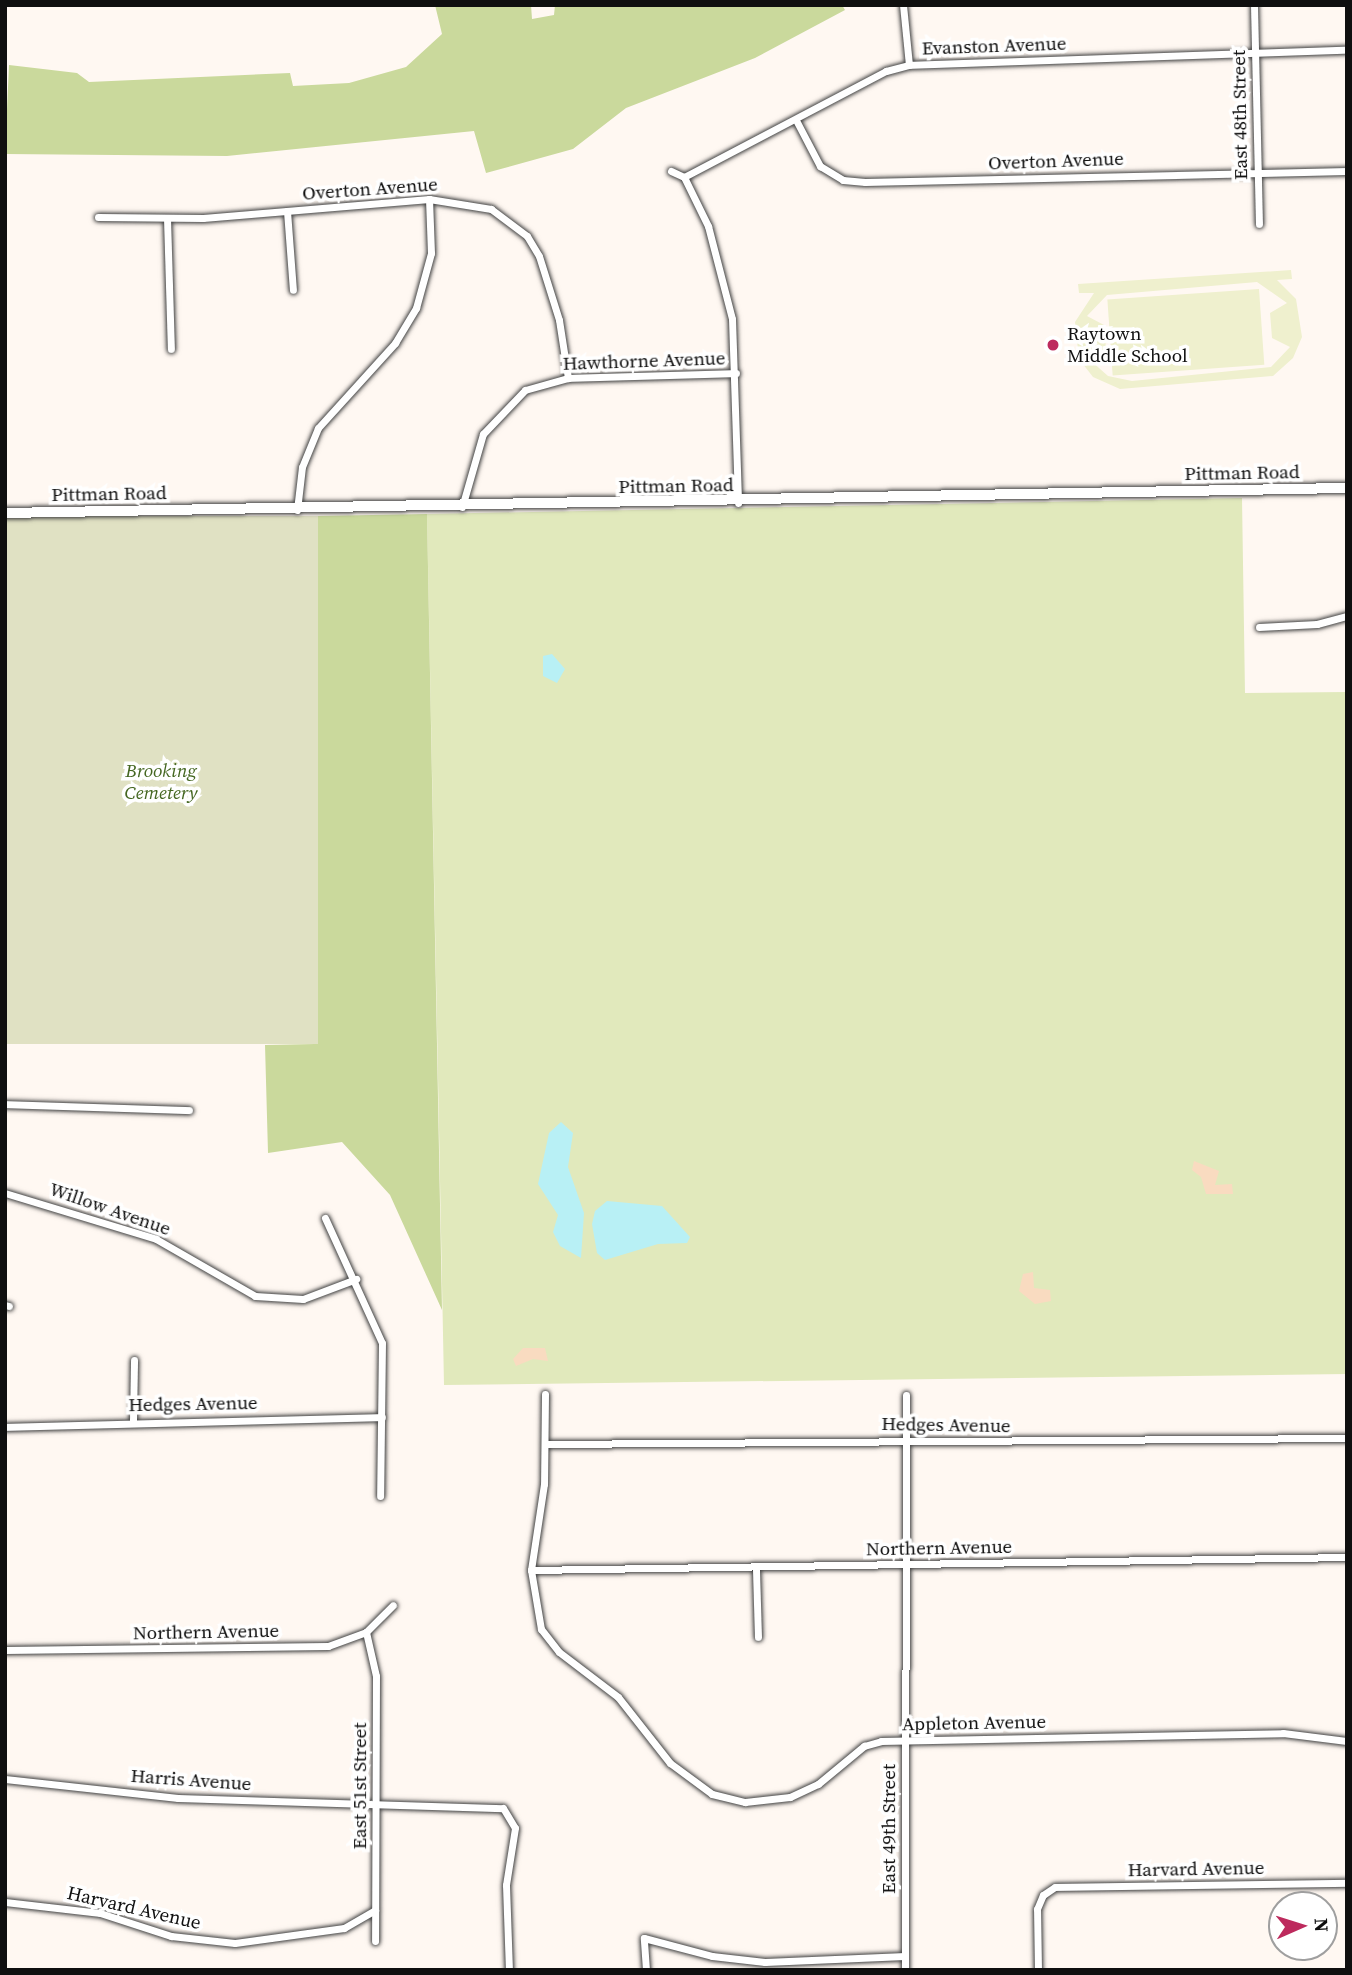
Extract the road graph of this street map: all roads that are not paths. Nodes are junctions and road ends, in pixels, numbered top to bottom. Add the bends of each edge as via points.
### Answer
1 (903, 5) edge
2 (1254, 5) edge
3 (1347, 50) edge
4 (1255, 52) junction
5 (909, 65) junction
6 (797, 122) junction
7 (671, 171) dead end
8 (1347, 171) edge
9 (1257, 172) junction
10 (684, 177) junction
11 (429, 199) junction
12 (287, 211) junction
13 (98, 217) dead end
14 (167, 218) junction
15 (1259, 224) dead end
16 (293, 290) dead end
17 (171, 349) dead end
18 (736, 373) junction
19 (568, 378) junction
20 (1347, 488) edge
21 (738, 503) junction
22 (462, 508) junction
23 (296, 511) junction
24 (5, 513) edge
25 (1347, 616) edge
26 (1259, 627) dead end
27 (5, 1104) edge
28 (189, 1110) dead end
29 (5, 1193) edge
30 (325, 1218) dead end
31 (356, 1279) junction
32 (134, 1360) dead end
33 (545, 1394) dead end
34 (906, 1395) dead end
35 (382, 1417) junction
36 (133, 1420) junction
37 (5, 1427) edge
38 (1347, 1438) edge
39 (905, 1439) junction
40 (545, 1444) junction
41 (380, 1496) dead end
42 (1347, 1557) edge
43 (905, 1565) junction
44 (531, 1570) junction
45 (756, 1570) junction
46 (393, 1605) dead end
47 (366, 1632) junction
48 (758, 1637) dead end
49 (5, 1650) edge
50 (904, 1739) junction
51 (1347, 1741) edge
52 (5, 1779) edge
53 (376, 1804) junction
54 (1347, 1883) edge
55 (5, 1902) edge
56 (375, 1910) junction
57 (375, 1941) dead end
58 (905, 1956) junction
59 (509, 1970) edge
60 (646, 1970) edge
61 (905, 1970) edge
62 (1038, 1970) edge

1 - 5 street
2 - 4 street, East 48th Street
3 - 4 street, Evanston Avenue
4 - 5 street, Evanston Avenue
4 - 9 street, East 48th Street
5 - 6 street, Evanston Avenue via 886,71
6 - 9 street, Overton Avenue via 820,166 843,180 865,183
6 - 10 street, Evanston Avenue
7 - 10 street
8 - 9 street, Overton Avenue
9 - 15 street, East 48th Street
10 - 18 street via 723,272
11 - 12 street, Overton Avenue
11 - 19 street, Overton Avenue via 491,209 527,236 549,283
11 - 23 street via 431,253 416,308 395,343 318,428 302,467
12 - 14 street, Overton Avenue
12 - 16 street
13 - 14 street, Overton Avenue
14 - 17 street
18 - 19 street, Hawthorne Avenue
18 - 21 street
19 - 22 street, Hawthorne Avenue via 525,390 496,414 473,456
20 - 21 street, Pittman Road
21 - 22 street, Pittman Road
22 - 23 street, Pittman Road
23 - 24 street, Pittman Road
25 - 26 street via 1317,624
27 - 28 street
29 - 31 street, Willow Avenue via 156,1239 255,1296 303,1298
30 - 31 street
31 - 35 street via 382,1343
32 - 36 street
33 - 40 street, Appleton Avenue
34 - 39 street, East 49th Street
35 - 36 street, Hedges Avenue
35 - 41 street
36 - 37 street, Hedges Avenue
38 - 39 street, Hedges Avenue
39 - 40 street, Hedges Avenue
39 - 43 street, East 49th Street
40 - 44 street, Appleton Avenue
42 - 43 street, Northern Avenue
43 - 45 street, Northern Avenue
43 - 50 street, East 49th Street
44 - 45 street, Northern Avenue
44 - 50 street, Appleton Avenue via 534,1612 551,1643 618,1697 670,1763 712,1794 745,1802 790,1797 818,1784 864,1746
45 - 48 street
46 - 47 street, Northern Avenue
47 - 49 street, Northern Avenue via 328,1646
47 - 53 street, East 51st Street via 376,1676
50 - 51 street, Appleton Avenue via 1283,1733
50 - 58 street, East 49th Street
52 - 53 street, Harris Avenue via 178,1798
53 - 56 street, East 51st Street
53 - 59 street, Harris Avenue via 465,1804 510,1813 515,1848 506,1885
54 - 62 street, Harvard Avenue via 1055,1886 1037,1909
55 - 56 street, Harvard Avenue via 100,1913 172,1936 235,1942 344,1928
56 - 57 street, East 51st Street
58 - 60 street via 765,1962 712,1956 644,1938
58 - 61 street, East 49th Street

